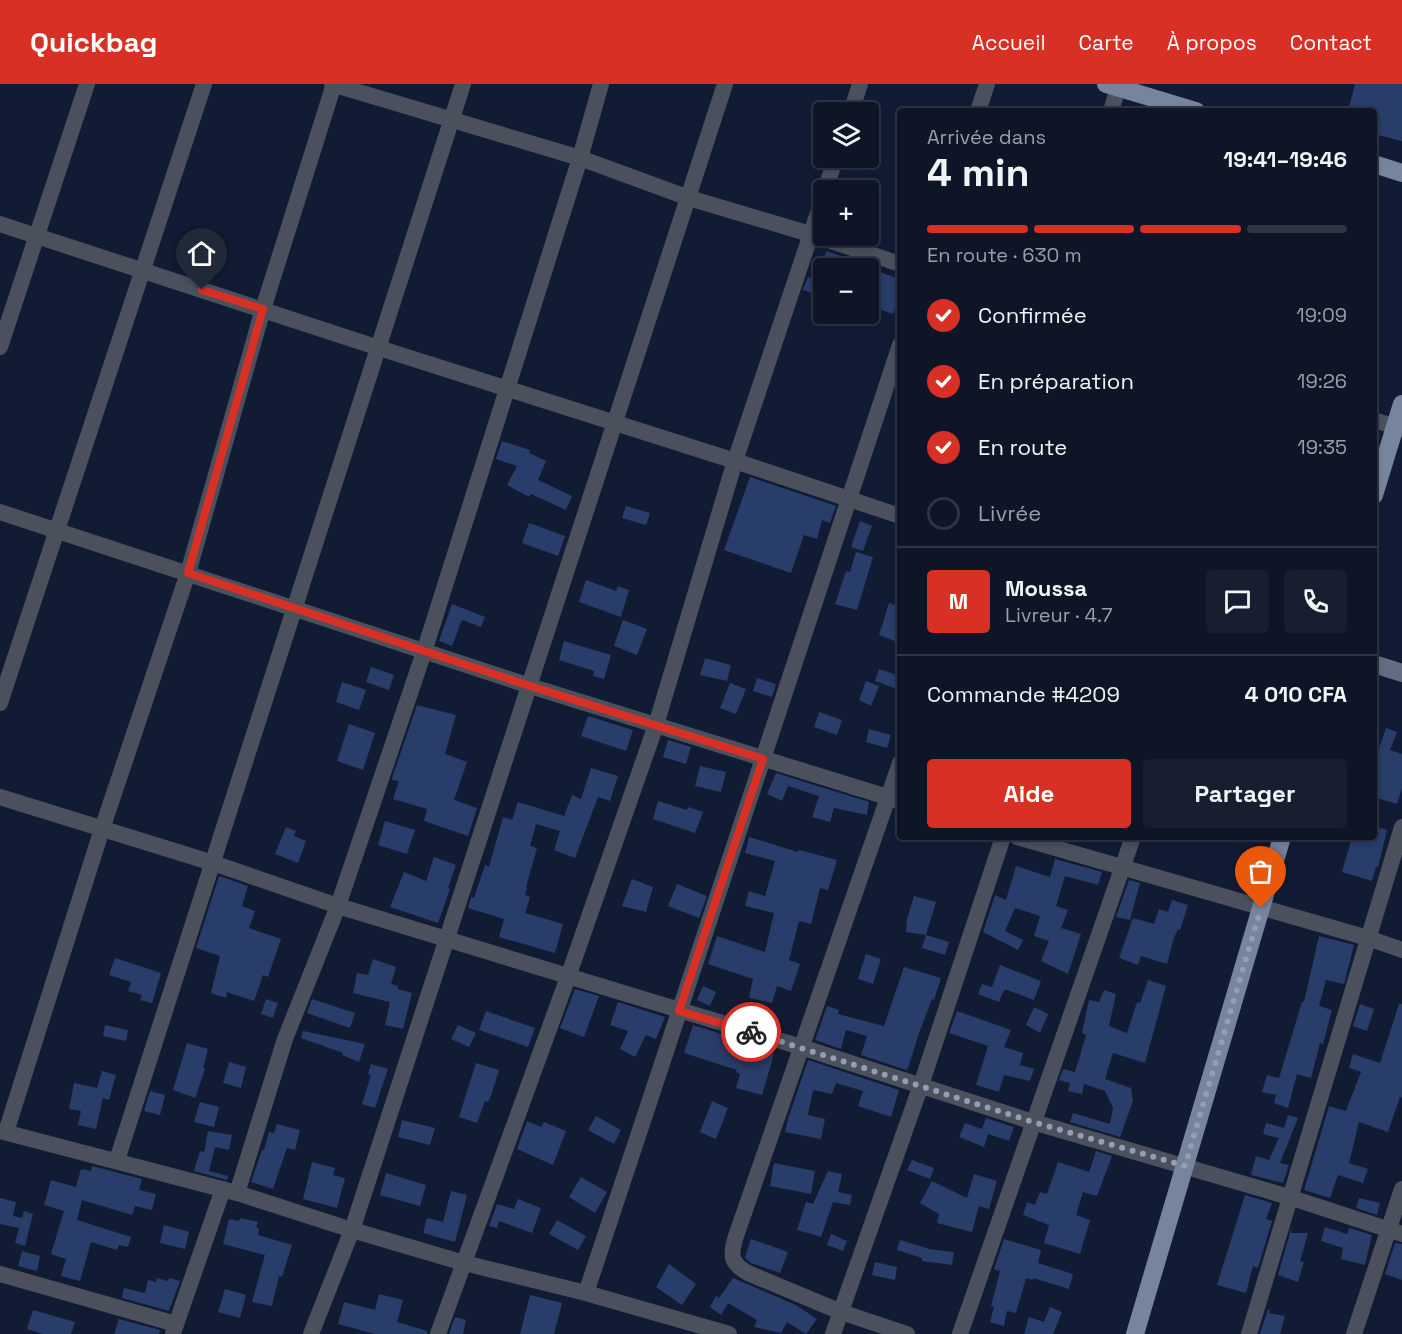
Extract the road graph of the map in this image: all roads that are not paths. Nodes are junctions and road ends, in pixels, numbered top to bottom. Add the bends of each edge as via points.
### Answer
1 (87, 84) edge
2 (204, 84) edge
3 (333, 84) edge
4 (463, 84) edge
5 (601, 84) edge
6 (725, 84) edge
7 (860, 84) edge
8 (987, 84) edge
9 (1121, 87) edge
10 (854, 102) edge
11 (979, 108) edge
12 (1112, 108) edge
13 (1187, 108) edge
14 (453, 120) junction
15 (580, 158) junction
16 (1377, 165) edge
17 (1402, 173) edge
18 (689, 198) junction
19 (0, 225) edge
20 (813, 225) edge
21 (810, 234) junction
22 (37, 236) junction
23 (897, 263) edge
24 (142, 272) junction
25 (263, 309) junction
26 (0, 347) edge
27 (379, 348) junction
28 (897, 354) edge
29 (507, 388) junction
30 (1402, 404) edge
31 (1377, 421) edge
32 (616, 423) junction
33 (1398, 428) edge
34 (735, 461) junction
35 (1377, 487) edge
36 (849, 499) junction
37 (0, 512) edge
38 (897, 515) edge
39 (57, 531) junction
40 (188, 573) junction
41 (295, 609) junction
42 (424, 652) junction
43 (1377, 665) edge
44 (1402, 673) edge
45 (530, 686) junction
46 (0, 704) edge
47 (656, 725) junction
48 (763, 759) junction
49 (0, 798) edge
50 (895, 799) edge
51 (1402, 827) edge
52 (102, 829) junction
53 (1002, 840) edge
54 (1027, 840) edge
55 (1132, 840) edge
56 (1281, 840) edge
57 (213, 863) junction
58 (1123, 868) junction
59 (338, 906) junction
60 (1261, 908) junction
61 (1368, 938) junction
62 (447, 940) junction
63 (1402, 950) edge
64 (568, 977) junction
65 (679, 1011) junction
66 (801, 1047) junction
67 (921, 1085) junction
68 (1033, 1122) junction
69 (3, 1131) edge
70 (117, 1160) junction
71 (1185, 1166) junction
72 (1402, 1189) edge
73 (230, 1191) junction
74 (1289, 1197) junction
75 (352, 1230) junction
76 (1395, 1232) edge
77 (464, 1263) junction
78 (0, 1274) edge
79 (586, 1293) junction
80 (841, 1312) junction
81 (175, 1329) edge
82 (698, 1329) edge
83 (311, 1334) edge
84 (438, 1334) edge
85 (729, 1334) edge
86 (833, 1334) edge
87 (907, 1334) edge
88 (960, 1334) edge
89 (1135, 1334) edge
90 (1249, 1334) edge
91 (1354, 1334) edge

1 - 22 street
2 - 24 street
3 - 14 street
3 - 25 street
4 - 14 street
5 - 15 street
6 - 18 street
7 - 10 street
8 - 11 street
9 - 12 street
9 - 13 main road
14 - 15 street
14 - 27 street
15 - 18 street
15 - 29 street
16 - 17 main road
18 - 21 street
18 - 32 street
19 - 22 street
20 - 21 street
21 - 23 street
21 - 34 street
22 - 24 street
22 - 26 street
24 - 25 street
24 - 39 street
25 - 27 street
25 - 40 street
27 - 29 street
27 - 41 street
28 - 36 street
29 - 32 street
29 - 42 street
30 - 33 main road
31 - 33 street
32 - 34 street
32 - 45 street
33 - 35 main road
34 - 36 street
34 - 47 street
36 - 38 street
36 - 48 street
37 - 39 street
39 - 40 street
39 - 46 street
40 - 41 street
40 - 52 street
41 - 42 street
41 - 57 street
42 - 45 street
42 - 59 street
43 - 44 street
45 - 47 street
45 - 62 street
47 - 48 street
47 - 64 street
48 - 50 street
48 - 65 street
49 - 52 street
50 - 66 street
51 - 61 street
52 - 57 street
52 - 69 street
53 - 67 street
54 - 58 street
55 - 58 street
56 - 60 main road
57 - 59 street
57 - 70 street
58 - 60 street
58 - 68 street
59 - 62 street
59 - 73 street
60 - 61 street
60 - 71 main road
61 - 63 street
61 - 74 street
62 - 64 street
62 - 75 street
64 - 65 street
64 - 77 street
65 - 66 street
65 - 79 street
66 - 67 street
66 - 80 street via 732,1248 732,1260 748,1273
67 - 68 street
67 - 80 street
68 - 71 street
68 - 88 street
69 - 70 street
70 - 73 street
71 - 74 street
71 - 89 main road
72 - 76 street
73 - 75 street
73 - 81 street
74 - 76 street
74 - 90 street
75 - 77 street
75 - 83 street
76 - 91 street
77 - 79 street
77 - 84 street
78 - 81 street
79 - 82 street
80 - 86 street
80 - 87 street
82 - 85 street

